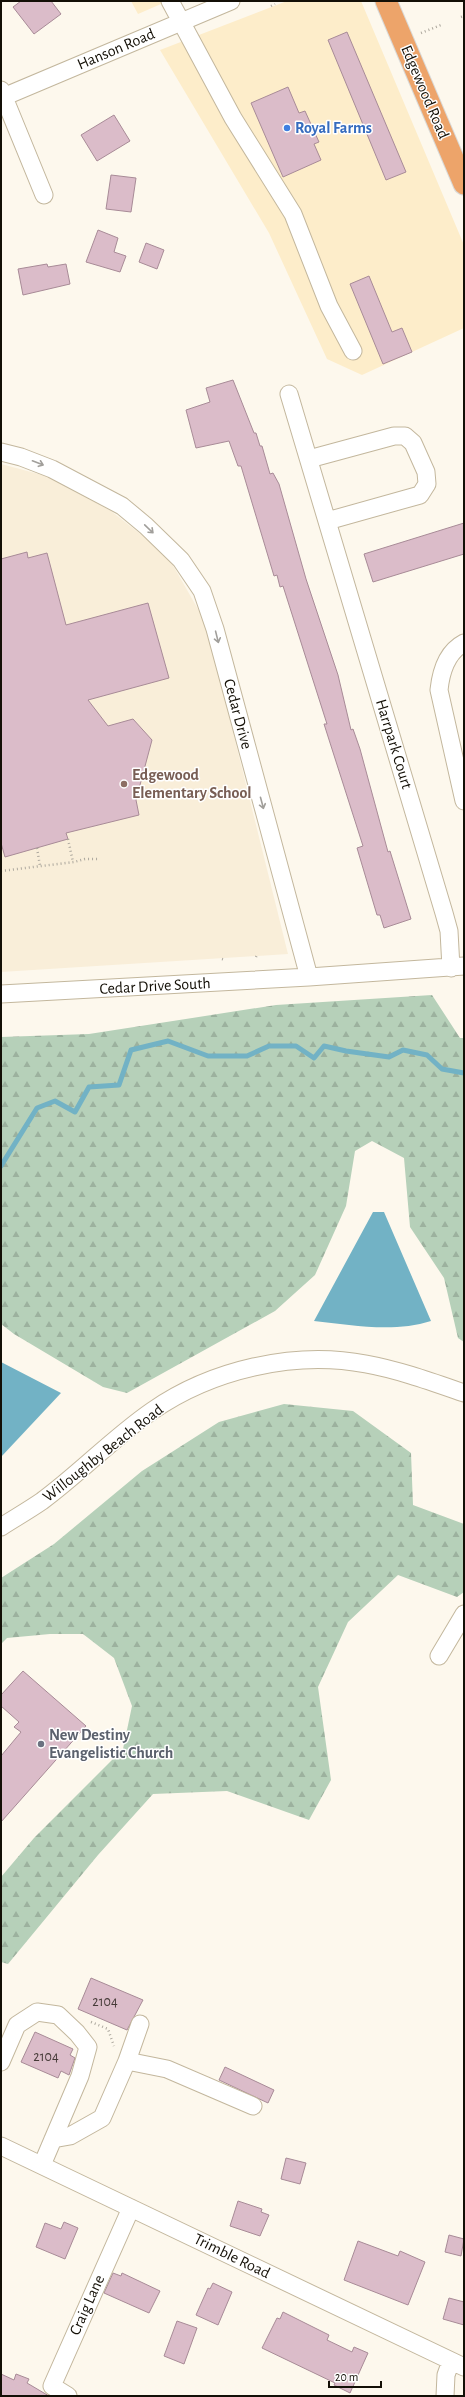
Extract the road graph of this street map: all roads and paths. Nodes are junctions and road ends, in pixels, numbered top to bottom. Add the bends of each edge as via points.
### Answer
1 (170, 1) edge
2 (231, 1) edge
3 (386, 1) edge
4 (275, 4) dead end
5 (271, 6) dead end
6 (181, 21) junction
7 (441, 25) dead end
8 (421, 33) dead end
9 (2, 95) edge
10 (464, 184) edge
11 (44, 195) dead end
12 (353, 351) dead end
13 (289, 394) dead end
14 (1, 452) edge
15 (309, 459) junction
16 (327, 521) junction
17 (464, 643) edge
18 (464, 801) edge
19 (68, 839) dead end
20 (37, 848) dead end
21 (100, 859) dead end
22 (73, 862) junction
23 (40, 866) junction
24 (1, 871) edge
25 (458, 967) edge
26 (309, 977) junction
27 (1, 994) edge
28 (464, 1393) edge
29 (1, 1527) edge
30 (464, 1614) edge
31 (439, 1656) dead end
32 (84, 2019) dead end
33 (140, 2024) dead end
34 (127, 2061) junction
35 (1, 2062) edge
36 (253, 2106) dead end
37 (53, 2139) junction
38 (1, 2146) edge
39 (42, 2165) junction
40 (131, 2208) junction
41 (457, 2364) edge
42 (68, 2396) edge
43 (445, 2396) edge

1 - 6 street
2 - 6 street, Hanson Road
3 - 10 main road, Edgewood Road
4 - 5 path
6 - 9 street, Hanson Road
6 - 12 street via 233,118 293,214 329,306
7 - 8 path
9 - 11 street
13 - 15 street, Harrpark Court
14 -> 26 street, Cedar Drive via 20,456 52,469 122,506 181,560 202,591 215,629
15 - 16 street, Harrpark Court
15 - 16 street via 394,436 405,436 414,443 426,472 427,484 420,495
16 - 25 street, Harrpark Court
17 - 18 street via 446,660 440,675 439,690
19 - 22 path
20 - 23 path
21 - 22 path
22 - 23 path
23 - 24 path
25 - 26 street
26 - 27 street, Cedar Drive South
28 - 29 street, Willoughby Beach Road via 393,1370 354,1362 313,1360 264,1365 235,1373 189,1390 152,1411 42,1501
30 - 31 street
32 - 34 path via 108,2029 118,2058
33 - 34 street
34 - 36 street via 167,2069
34 - 37 street via 102,2118 70,2136
35 - 37 street via 17,2025 37,2012 58,2015 88,2047 80,2076
37 - 39 street
38 - 39 street, Trimble Road
39 - 40 street, Trimble Road
40 - 41 street, Trimble Road
40 - 42 street, Craig Lane via 52,2386
41 - 43 street via 445,2382

